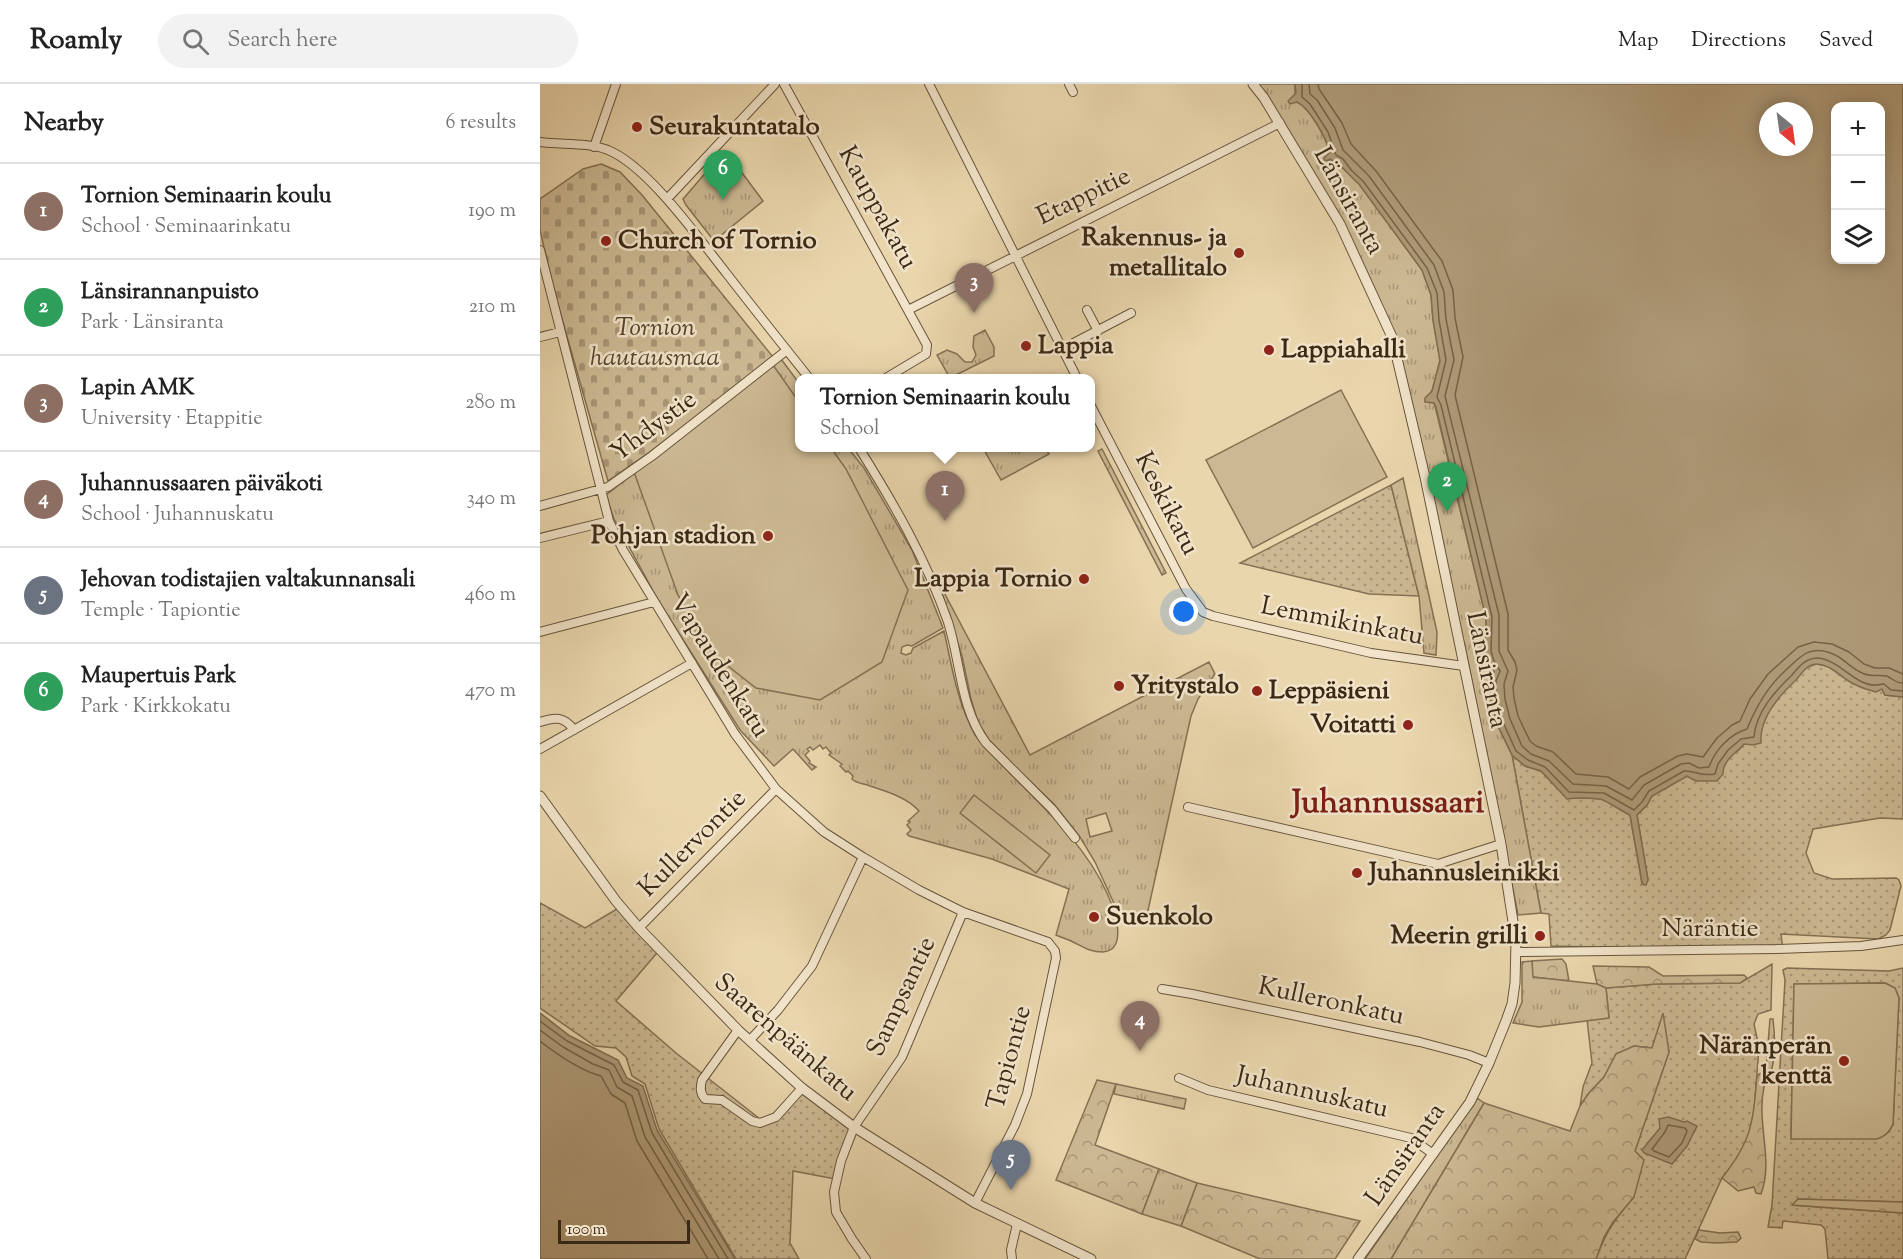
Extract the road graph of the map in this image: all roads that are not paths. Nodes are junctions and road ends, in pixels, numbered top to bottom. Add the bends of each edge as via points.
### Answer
1 (616, 84) edge
2 (775, 84) edge
3 (784, 84) edge
4 (929, 84) edge
5 (1069, 84) edge
6 (1253, 84) edge
7 (1073, 92) dead end
8 (1280, 123) junction
9 (540, 142) edge
10 (594, 147) junction
11 (667, 199) junction
12 (540, 250) edge
13 (1015, 255) junction
14 (908, 310) junction
15 (1087, 310) dead end
16 (1131, 313) dead end
17 (1098, 331) junction
18 (560, 332) junction
19 (540, 337) edge
20 (787, 350) junction
21 (1062, 350) junction
22 (806, 374) edge
23 (893, 374) edge
24 (1075, 374) edge
25 (1095, 414) edge
26 (861, 452) edge
27 (601, 490) junction
28 (540, 506) edge
29 (609, 521) junction
30 (540, 538) edge
31 (654, 602) junction
32 (1213, 616) joint
33 (540, 632) edge
34 (692, 663) junction
35 (1464, 666) junction
36 (540, 722) edge
37 (574, 730) junction
38 (540, 749) edge
39 (776, 789) junction
40 (540, 796) edge
41 (1188, 807) dead end
42 (1075, 838) dead end
43 (1501, 844) junction
44 (862, 857) junction
45 (963, 912) junction
46 (639, 928) junction
47 (1903, 940) edge
48 (1055, 951) joint
49 (1516, 952) junction
50 (1162, 989) dead end
51 (738, 1030) junction
52 (750, 1040) junction
53 (1489, 1063) junction
54 (1179, 1078) dead end
55 (802, 1088) junction
56 (854, 1126) junction
57 (1433, 1154) junction
58 (975, 1203) junction
59 (1017, 1224) junction
60 (866, 1259) edge
61 (1012, 1259) edge
62 (1091, 1259) edge
63 (1358, 1259) edge

1 - 10 street
2 - 11 street
3 - 14 street, Kauppakatu
4 - 13 street
5 - 7 street
6 - 8 street, Länsiranta
8 - 13 street, Etappitie
8 - 35 street, Länsiranta via 1340,224 1392,337
9 - 10 street
10 - 11 street via 628,161
11 - 20 street
12 - 18 street, Vapaudenkatu
13 - 14 street, Etappitie
13 - 21 street
14 - 23 street, Kauppakatu via 927,345 926,354
15 - 17 street
16 - 17 street
17 - 21 street
18 - 19 street
18 - 27 street, Vapaudenkatu
20 - 22 street
20 - 27 street, Yhdystie via 652,456
21 - 24 street
25 - 32 street, Keskikatu via 1186,589 1203,612
26 - 42 street via 925,563 948,624 968,710 977,730
27 - 28 street, Yhdystie
27 - 29 street, Vapaudenkatu
29 - 30 street
29 - 31 street, Vapaudenkatu
31 - 33 street
31 - 34 street, Vapaudenkatu
32 - 35 street, Lemmikinkatu via 1371,653
34 - 37 street
34 - 39 street, Vapaudenkatu via 735,734
35 - 43 street, Länsiranta
36 - 37 street via 562,718
37 - 38 street
39 - 44 street, Vapaudenkatu via 824,832
39 - 46 street, Kullervontie
40 - 46 street, Saarenpäänkatu
41 - 43 street via 1438,864
43 - 49 street, Länsiranta
44 - 45 street, Vapaudenkatu
44 - 52 street via 812,966
45 - 48 street, Vapaudenkatu via 1048,942
45 - 56 street, Sampsantie via 902,1057
46 - 51 street, Saarenpäänkatu
47 - 49 street, Näräntie via 1861,946 1776,949
48 - 58 street, Tapiontie via 1027,1094
49 - 53 street, Länsiranta via 1512,1004
50 - 53 street, Kulleronkatu via 1420,1042
51 - 52 street, Saarenpäänkatu
51 - 55 street via 702,1080 700,1088 705,1099 722,1100 760,1123 776,1117
52 - 55 street, Saarenpäänkatu
53 - 57 street, Länsiranta via 1470,1102
54 - 57 street, Juhannuskatu via 1208,1090 1411,1138
55 - 56 street, Saarenpäänkatu
56 - 58 street, Saarenpäänkatu
56 - 60 street, Sampsantie via 834,1192 836,1212
57 - 63 street, Länsiranta
58 - 59 street, Saarenpäänkatu
59 - 61 street
59 - 62 street, Saarenpäänkatu

